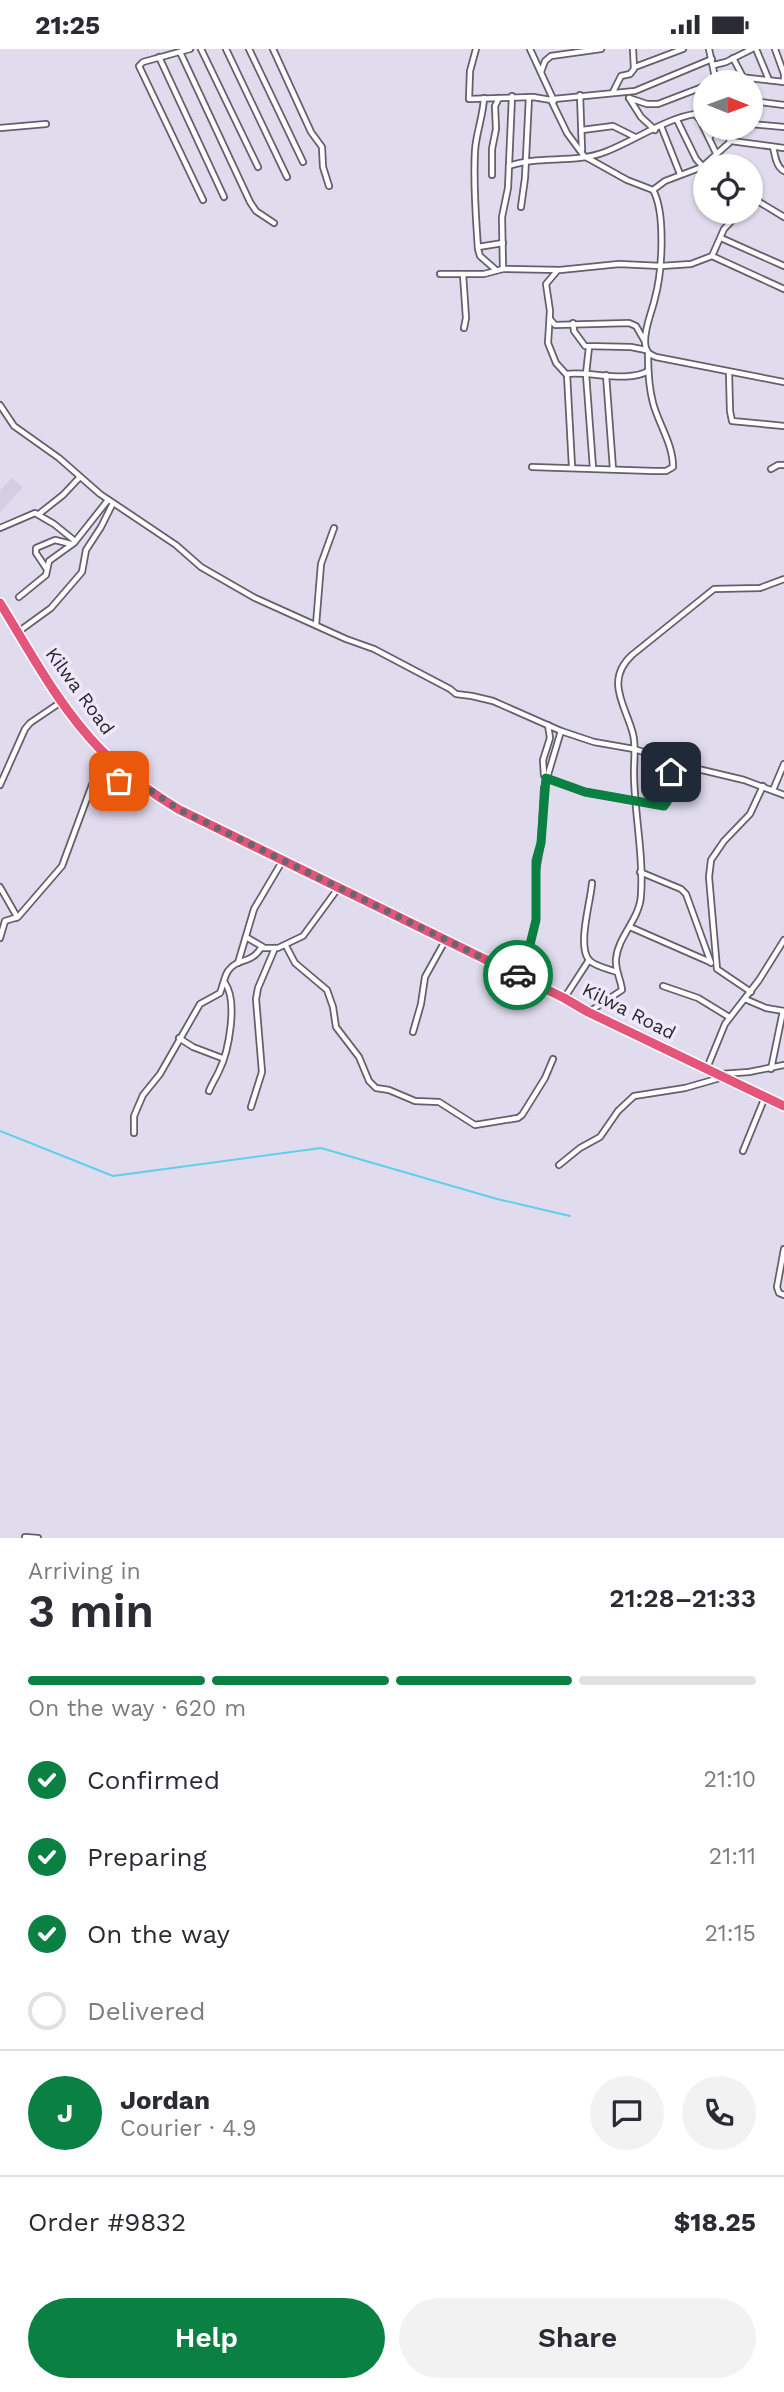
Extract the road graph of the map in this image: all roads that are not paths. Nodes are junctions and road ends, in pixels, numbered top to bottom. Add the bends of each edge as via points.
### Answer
1 (190, 49) edge
2 (201, 49) edge
3 (226, 49) edge
4 (248, 49) edge
5 (273, 49) edge
6 (476, 49) edge
7 (530, 49) edge
8 (601, 49) edge
9 (633, 49) edge
10 (683, 49) edge
11 (709, 49) edge
12 (754, 49) edge
13 (775, 49) edge
14 (180, 52) junction
15 (159, 57) junction
16 (733, 58) junction
17 (713, 62) junction
18 (635, 67) junction
19 (714, 70) edge
20 (739, 70) edge
21 (541, 72) junction
22 (763, 79) edge
23 (769, 80) junction
24 (784, 82) edge
25 (693, 91) edge
26 (613, 92) junction
27 (624, 92) junction
28 (580, 95) junction
29 (512, 96) junction
30 (500, 97) junction
31 (530, 97) junction
32 (484, 98) junction
33 (629, 98) junction
34 (554, 100) junction
35 (763, 102) edge
36 (784, 104) edge
37 (693, 115) edge
38 (677, 120) junction
39 (46, 124) dead end
40 (763, 125) edge
41 (662, 126) junction
42 (784, 127) edge
43 (0, 128) edge
44 (655, 129) junction
45 (582, 130) junction
46 (636, 137) junction
47 (710, 140) edge
48 (731, 141) joint
49 (773, 147) junction
50 (784, 148) edge
51 (716, 153) joint
52 (583, 154) junction
53 (696, 154) edge
54 (303, 162) dead end
55 (525, 162) junction
56 (509, 166) junction
57 (258, 167) dead end
58 (693, 171) edge
59 (784, 171) edge
60 (680, 174) junction
61 (492, 176) dead end
62 (287, 177) dead end
63 (329, 186) dead end
64 (653, 190) junction
65 (224, 197) dead end
66 (203, 200) dead end
67 (763, 205) edge
68 (521, 207) dead end
69 (784, 217) edge
70 (274, 223) dead end
71 (728, 224) edge
72 (720, 238) junction
73 (503, 243) junction
74 (478, 247) junction
75 (712, 256) junction
76 (661, 266) junction
77 (784, 266) edge
78 (500, 270) junction
79 (558, 270) junction
80 (440, 274) dead end
81 (463, 274) junction
82 (784, 289) edge
83 (549, 318) junction
84 (573, 323) junction
85 (464, 328) dead end
86 (645, 341) junction
87 (589, 347) junction
88 (647, 352) junction
89 (648, 371) junction
90 (729, 372) junction
91 (566, 374) junction
92 (586, 374) junction
93 (606, 375) junction
94 (784, 382) edge
95 (0, 408) edge
96 (784, 426) edge
97 (784, 465) edge
98 (532, 467) dead end
99 (572, 467) junction
100 (593, 468) junction
101 (613, 469) junction
102 (771, 469) dead end
103 (79, 478) junction
104 (111, 502) junction
105 (39, 514) junction
106 (0, 528) edge
107 (334, 528) dead end
108 (74, 543) junction
109 (47, 569) junction
110 (784, 579) edge
111 (19, 597) dead end
112 (0, 603) edge
113 (316, 625) junction
114 (18, 632) junction
115 (61, 702) junction
116 (548, 725) junction
117 (561, 731) junction
118 (634, 749) junction
119 (668, 759) junction
120 (784, 764) edge
121 (131, 777) junction
122 (546, 778) junction
123 (0, 785) edge
124 (763, 786) junction
125 (773, 790) junction
126 (784, 795) edge
127 (633, 800) junction
128 (542, 801) junction
129 (284, 860) junction
130 (640, 872) junction
131 (592, 883) dead end
132 (0, 887) edge
133 (340, 887) junction
134 (16, 918) junction
135 (630, 927) junction
136 (246, 937) junction
137 (0, 939) edge
138 (446, 940) junction
139 (784, 940) edge
140 (286, 946) junction
141 (263, 947) junction
142 (275, 948) junction
143 (782, 948) edge
144 (589, 960) junction
145 (238, 963) junction
146 (711, 963) junction
147 (717, 969) junction
148 (618, 973) junction
149 (522, 977) junction
150 (224, 982) junction
151 (663, 986) dead end
152 (751, 992) junction
153 (564, 998) junction
154 (745, 999) junction
155 (783, 1011) edge
156 (588, 1012) junction
157 (729, 1017) junction
158 (413, 1032) dead end
159 (179, 1038) junction
160 (223, 1058) junction
161 (553, 1059) dead end
162 (784, 1065) edge
163 (707, 1069) junction
164 (771, 1069) junction
165 (722, 1075) junction
166 (209, 1091) dead end
167 (765, 1096) junction
168 (784, 1106) edge
169 (251, 1107) dead end
170 (135, 1133) dead end
171 (743, 1151) dead end
172 (559, 1165) dead end
173 (784, 1249) edge
174 (784, 1295) edge
175 (25, 1537) edge
176 (38, 1538) edge

1 - 14 street
2 - 57 street
3 - 62 street
4 - 54 street
5 - 63 street via 322,147
6 - 32 street via 468,96
7 - 21 street
8 - 21 street via 551,56
9 - 18 street
10 - 18 street
11 - 17 street
12 - 16 street
12 - 23 street
13 - 24 street
14 - 15 street
14 - 70 street via 250,202
15 - 65 street
15 - 66 street via 139,67
16 - 17 street
16 - 20 street
17 - 19 street
17 - 27 street
18 - 26 street via 618,79
21 - 34 street
22 - 23 street
23 - 24 street
25 - 33 street via 659,104
26 - 27 street
26 - 28 street
27 - 33 street
28 - 34 street
28 - 45 street
29 - 30 street
29 - 31 street
29 - 56 street
30 - 32 street
30 - 61 street via 495,106
31 - 34 street
31 - 55 street
32 - 74 street via 474,155
33 - 44 street
34 - 52 street via 567,133
35 - 36 street
37 - 38 street
38 - 41 street
38 - 53 street
39 - 43 street
40 - 42 street
41 - 44 street
41 - 60 street
44 - 46 street
45 - 46 street via 613,126
45 - 52 street
46 - 52 street via 607,151
47 - 51 street
48 - 49 street
48 - 51 street
49 - 50 street
49 - 59 street
52 - 55 street
52 - 64 street
55 - 56 street
55 - 68 street
56 - 73 street
58 - 60 street
60 - 64 street
64 - 76 street via 660,217
67 - 69 street
71 - 72 street
72 - 75 street
72 - 77 street
73 - 74 street
73 - 78 street
74 - 78 street via 480,255
75 - 76 street via 691,264
75 - 82 street
76 - 79 street via 619,264
76 - 86 street
78 - 79 street
78 - 81 street
79 - 83 street via 547,283
80 - 81 street
81 - 85 street
83 - 84 street via 553,324
83 - 91 street via 548,343
84 - 86 street via 629,323
84 - 87 street via 582,345
86 - 88 street
87 - 88 street via 631,347
87 - 92 street
88 - 89 street
88 - 90 street
89 - 93 street
89 - 101 street via 673,467 666,471
90 - 94 street
90 - 96 street via 732,421
91 - 92 street
91 - 99 street
92 - 93 street
92 - 100 street
93 - 101 street
95 - 103 street via 14,426
97 - 102 street
98 - 99 street
99 - 100 street
100 - 101 street
103 - 104 street
103 - 105 street
104 - 108 street
104 - 113 street via 201,567
104 - 114 street via 86,550 82,572 51,608
105 - 106 street
105 - 108 street
107 - 113 street via 321,564
108 - 109 street via 49,561
108 - 109 street via 53,540 35,549
109 - 111 street via 47,574
110 - 118 street via 760,588 714,589 627,660 618,678
112 - 114 highway, Kilwa Road
113 - 116 street via 374,649 455,694 492,701
114 - 115 highway, Kilwa Road
115 - 121 highway, Kilwa Road via 101,750
115 - 123 street via 25,729
116 - 117 street
116 - 128 street
117 - 118 street
117 - 122 street
118 - 119 street
118 - 127 street
119 - 124 street
119 - 127 street via 667,803
120 - 125 street
121 - 129 highway, Kilwa Road via 178,809
121 - 134 street via 123,782 96,774 62,866
122 - 127 street via 585,792
122 - 128 street
124 - 125 street
124 - 147 street via 750,814 711,860
125 - 126 street
127 - 130 street
128 - 149 street via 536,920
129 - 133 highway, Kilwa Road
129 - 136 street via 254,909
130 - 135 street via 640,902
130 - 146 street via 686,894
131 - 144 street via 584,935
132 - 134 street
133 - 138 highway, Kilwa Road
133 - 140 street via 303,936
134 - 137 street via 5,921
135 - 146 street
135 - 148 street via 616,955
136 - 141 street
136 - 145 street
138 - 149 highway, Kilwa Road
138 - 158 street via 425,977
139 - 143 street
140 - 142 street
140 - 161 street via 295,963 327,989 336,1027 376,1088 415,1101 439,1102 471,1124 481,1125 522,1115
141 - 142 street
141 - 145 street via 253,958
142 - 169 street via 256,999 262,1072
143 - 152 street
144 - 148 street
144 - 153 street
145 - 150 street
146 - 147 street
147 - 152 street
148 - 156 street via 621,992
149 - 153 highway, Kilwa Road
150 - 159 street via 218,995 200,1004
150 - 160 street via 231,993 231,1021
151 - 157 street via 698,998
152 - 154 street
153 - 156 highway, Kilwa Road
154 - 155 street
154 - 157 street
155 - 164 street
156 - 163 highway, Kilwa Road
157 - 163 street
159 - 160 street
159 - 170 street via 138,1104
160 - 166 street
162 - 164 street
163 - 165 highway, Kilwa Road
164 - 165 street
165 - 167 highway, Kilwa Road
165 - 172 street via 685,1088 634,1096 600,1137
167 - 168 highway, Kilwa Road
167 - 171 street
173 - 174 street via 777,1287
175 - 176 street

